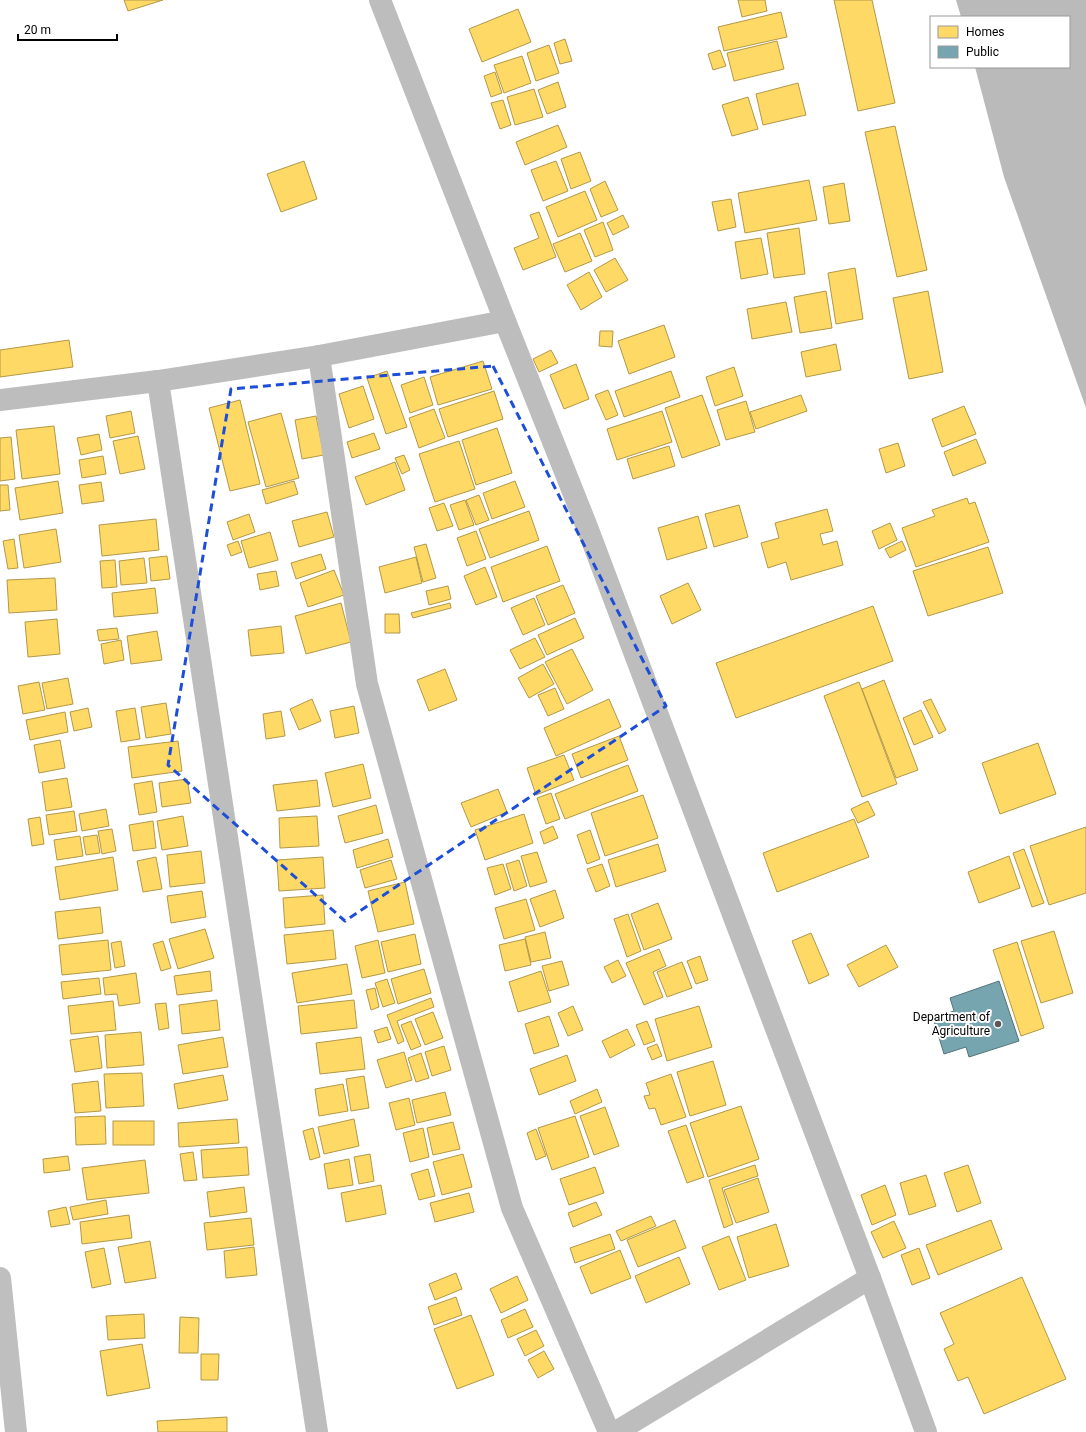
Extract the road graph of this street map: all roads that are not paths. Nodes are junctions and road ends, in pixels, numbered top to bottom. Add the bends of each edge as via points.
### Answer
1 (380, 0) edge
2 (505, 321) junction
3 (319, 356) junction
4 (158, 381) junction
5 (0, 400) edge
6 (0, 1278) edge
7 (870, 1278) junction
8 (16, 1432) edge
9 (317, 1432) edge
10 (610, 1432) edge
11 (616, 1432) edge
12 (926, 1432) edge

1 - 2 street
2 - 3 street
2 - 7 street via 587,527
3 - 4 street
3 - 10 street via 367,684 512,1208
4 - 5 street
4 - 9 street
6 - 8 street
7 - 11 street
7 - 12 street

